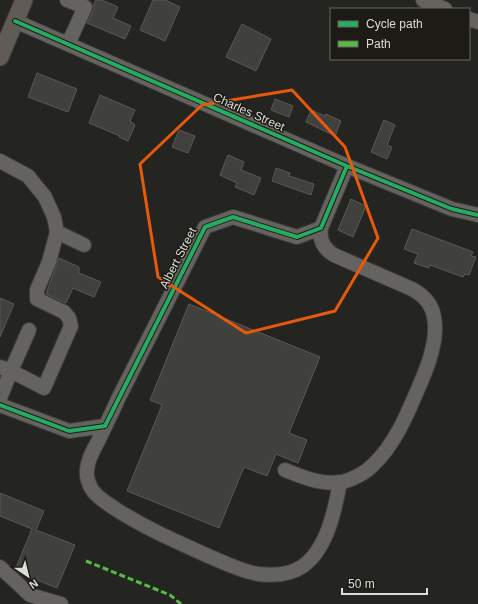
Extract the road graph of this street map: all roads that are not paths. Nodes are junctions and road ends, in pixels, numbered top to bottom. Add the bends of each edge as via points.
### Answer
1 (24, 0) edge
2 (423, 0) edge
3 (78, 2) edge
4 (443, 8) edge
5 (15, 21) junction
6 (68, 44) junction
7 (0, 57) edge
8 (0, 161) edge
9 (347, 166) junction
10 (478, 215) edge
11 (321, 228) junction
12 (56, 232) junction
13 (84, 245) dead end
14 (29, 330) dead end
15 (5, 369) edge
16 (0, 398) edge
17 (0, 405) edge
18 (105, 426) junction
19 (285, 470) dead end
20 (340, 483) junction
21 (0, 567) edge
22 (62, 604) edge

1 - 5 main road
2 - 4 street
3 - 6 street
5 - 6 street, Charles Street
5 - 7 main road
6 - 9 street, Charles Street
8 - 12 street via 28,176 45,197 54,218
9 - 10 street, Charles Street via 452,209
9 - 11 street
11 - 18 street, Albert Street via 297,237 233,217 205,227
11 - 20 street via 321,240 327,250 419,293 427,301 434,317 430,359 394,438 380,458 366,471
12 - 13 street
12 - 15 street via 49,262 37,290 38,299 64,312 71,326 44,388
14 - 15 street
15 - 16 street
17 - 18 street via 68,431
18 - 20 street, Albert Street via 89,459 87,471 92,490 124,514 171,540 245,571 280,574 292,571 310,560 321,546 329,526
19 - 20 street via 310,480
21 - 22 street via 30,595

